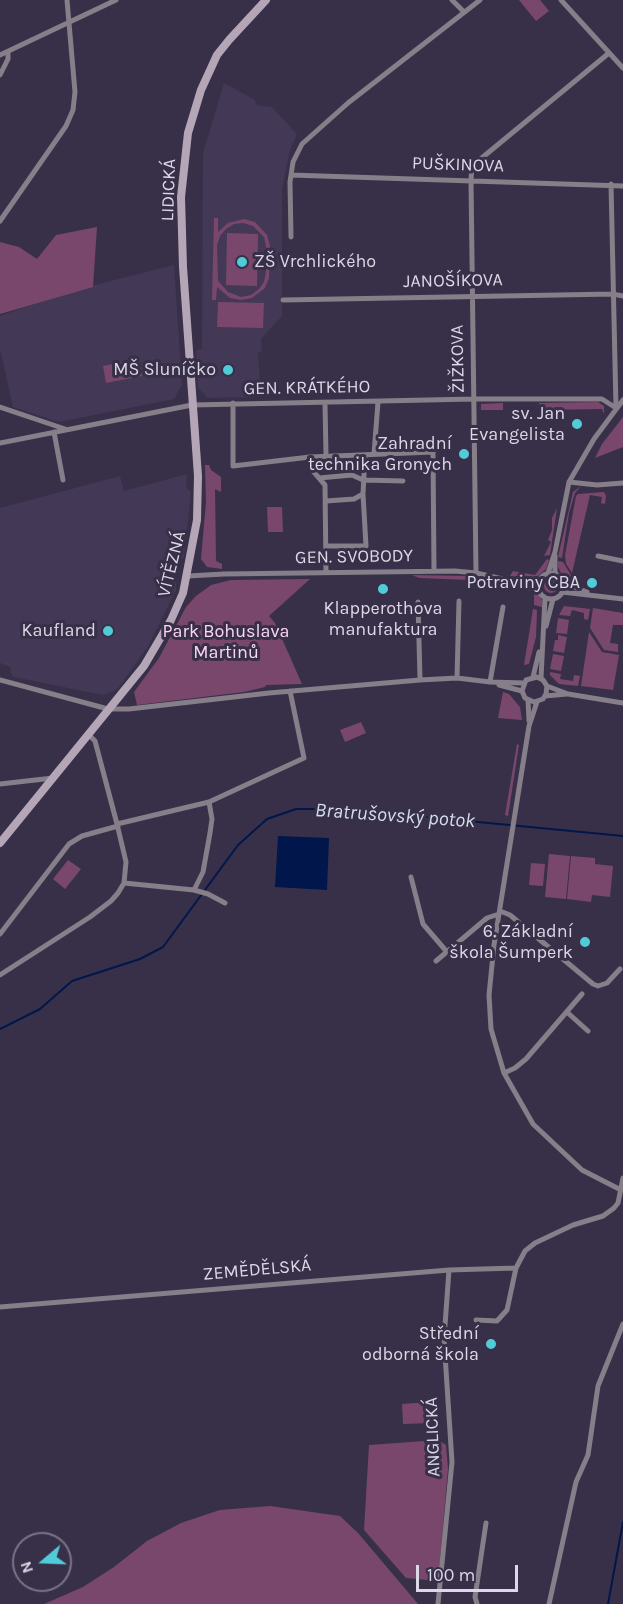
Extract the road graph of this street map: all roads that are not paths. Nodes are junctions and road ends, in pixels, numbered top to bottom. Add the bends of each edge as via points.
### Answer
1 (67, 0) edge
2 (116, 0) edge
3 (267, 0) edge
4 (452, 0) edge
5 (480, 0) edge
6 (561, 0) edge
7 (464, 12) junction
8 (70, 22) junction
9 (8, 53) junction
10 (609, 53) junction
11 (0, 55) edge
12 (623, 68) edge
13 (0, 75) edge
14 (291, 175) junction
15 (471, 180) junction
16 (611, 184) junction
17 (623, 186) edge
18 (0, 221) edge
19 (291, 237) dead end
20 (612, 294) junction
21 (472, 296) junction
22 (623, 296) edge
23 (283, 300) dead end
24 (474, 399) junction
25 (623, 400) edge
26 (378, 402) junction
27 (233, 403) junction
28 (325, 403) junction
29 (192, 405) junction
30 (0, 407) edge
31 (616, 408) junction
32 (67, 430) junction
33 (54, 432) junction
34 (0, 444) edge
35 (375, 454) junction
36 (365, 455) junction
37 (326, 456) junction
38 (310, 457) junction
39 (320, 478) junction
40 (63, 480) dead end
41 (363, 480) junction
42 (403, 481) dead end
43 (569, 482) junction
44 (623, 483) edge
45 (363, 494) junction
46 (326, 501) junction
47 (327, 546) junction
48 (555, 552) junction
49 (598, 556) dead end
50 (623, 561) edge
51 (434, 571) junction
52 (326, 572) junction
53 (476, 573) junction
54 (548, 573) junction
55 (555, 574) junction
56 (188, 576) junction
57 (540, 580) junction
58 (520, 583) junction
59 (563, 583) junction
60 (538, 587) junction
61 (562, 592) junction
62 (594, 594) junction
63 (545, 598) junction
64 (553, 599) junction
65 (623, 599) edge
66 (459, 601) dead end
67 (418, 602) dead end
68 (503, 606) dead end
69 (543, 638) junction
70 (533, 677) junction
71 (457, 678) junction
72 (540, 678) junction
73 (0, 680) edge
74 (420, 680) junction
75 (490, 682) junction
76 (524, 683) junction
77 (547, 687) junction
78 (290, 691) junction
79 (522, 691) junction
80 (568, 694) junction
81 (545, 696) junction
82 (528, 700) junction
83 (537, 702) junction
84 (623, 703) edge
85 (108, 709) junction
86 (529, 726) junction
87 (89, 735) junction
88 (53, 778) junction
89 (0, 784) edge
90 (209, 802) junction
91 (118, 825) junction
92 (0, 843) edge
93 (411, 877) dead end
94 (124, 883) junction
95 (197, 890) junction
96 (225, 903) dead end
97 (500, 913) junction
98 (0, 934) edge
99 (447, 952) junction
100 (436, 962) dead end
101 (620, 969) dead end
102 (0, 975) edge
103 (582, 994) dead end
104 (568, 1013) junction
105 (588, 1031) dead end
106 (504, 1073) junction
107 (623, 1178) edge
108 (621, 1190) edge
109 (516, 1268) junction
110 (449, 1269) junction
111 (0, 1307) edge
112 (476, 1320) dead end
113 (623, 1324) edge
114 (486, 1523) dead end
115 (438, 1604) edge
116 (477, 1604) edge
117 (549, 1604) edge

1 - 8 street
2 - 8 street
3 - 29 main road, LIDICKÁ via 218,55 201,90 188,133 182,218
4 - 7 street
5 - 7 street
6 - 10 street
7 - 14 street via 323,124 302,144
8 - 9 street
8 - 18 street via 73,110
9 - 11 street
9 - 13 street
10 - 12 street
10 - 15 street via 472,166
14 - 15 street, PUŠKINOVA
14 - 19 street
15 - 16 street, PUŠKINOVA
15 - 21 street, ŽIŽKOVA
16 - 17 street, PUŠKINOVA
16 - 20 street
20 - 21 street, JANOŠÍKOVA
20 - 22 street, JANOŠÍKOVA
20 - 31 street
21 - 23 street, JANOŠÍKOVA
21 - 24 street, ŽIŽKOVA
24 - 26 street, GEN. KRÁTKÉHO
24 - 31 street, GEN. KRÁTKÉHO via 602,399
24 - 53 street, ŽIŽKOVA
25 - 31 street
26 - 28 street, GEN. KRÁTKÉHO
26 - 35 street
27 - 28 street, GEN. KRÁTKÉHO
27 - 29 street, GEN. KRÁTKÉHO
27 - 38 street via 232,466
28 - 37 street
29 - 32 street, GEN. KRÁTKÉHO
29 - 56 main road, VÍTĚZNÁ via 198,520
30 - 32 street
31 - 43 street
32 - 33 street, GEN. KRÁTKÉHO
33 - 34 street, GEN. KRÁTKÉHO
33 - 40 street
35 - 36 street
35 - 51 street via 434,452
36 - 37 street
36 - 41 street
37 - 38 street
38 - 39 street via 313,471
39 - 41 street via 352,476
39 - 46 street via 326,485
41 - 42 street
41 - 45 street
43 - 44 street
43 - 48 street
45 - 46 street via 354,499
45 - 47 street via 366,546
46 - 47 street
47 - 52 street
48 - 54 street
48 - 55 street
49 - 50 street
51 - 52 street, GEN. SVOBODY
51 - 53 street, GEN. SVOBODY
52 - 56 street, GEN. SVOBODY
53 - 58 street, GEN. SVOBODY
54 - 55 street
54 - 57 street
55 - 59 street
56 - 85 main road, VÍTĚZNÁ via 171,620 144,666
57 - 58 street, GEN. SVOBODY
57 - 60 street
58 - 60 street, GEN. SVOBODY
59 - 61 street
59 - 62 street
60 - 63 street
61 - 62 street
61 - 64 street
62 - 65 street
63 - 64 street
63 - 69 street
64 - 69 street
66 - 71 street
67 - 74 street
68 - 75 street
69 - 70 street
69 - 72 street
70 - 72 street
70 - 76 street
71 - 74 street
71 - 75 street
72 - 77 street
73 - 85 street
74 - 78 street
75 - 76 street
75 - 79 street
76 - 79 street
77 - 80 street
77 - 81 street
78 - 85 street via 181,705
78 - 90 street via 304,758
79 - 82 street
80 - 81 street
80 - 84 street
81 - 83 street
82 - 83 street
82 - 86 street
83 - 86 street
85 - 87 main road, VÍTĚZNÁ
86 - 97 street
87 - 88 main road, VÍTĚZNÁ
87 - 91 street via 95,741
88 - 89 street
88 - 92 main road, VÍTĚZNÁ
90 - 91 street
90 - 95 street via 212,819
91 - 94 street via 126,862
91 - 98 street via 69,844
93 - 99 street via 423,924
94 - 95 street
94 - 102 street via 111,901 90,917
95 - 96 street
97 - 99 street via 487,918
97 - 101 street via 510,915 593,984 607,983
97 - 106 street via 489,995 494,1043
99 - 100 street
103 - 104 street
104 - 105 street
104 - 106 street via 526,1059
106 - 108 street via 524,1110 545,1137 582,1170
107 - 108 street
108 - 109 street via 614,1208 535,1243 525,1251
109 - 110 street, ZEMĚDĚLSKÁ
109 - 112 street via 507,1310 498,1321
110 - 111 street, ZEMĚDĚLSKÁ
110 - 115 street, ANGLICKÁ via 444,1339 452,1462
113 - 117 street via 598,1386 588,1455 576,1482
114 - 116 street via 474,1597

